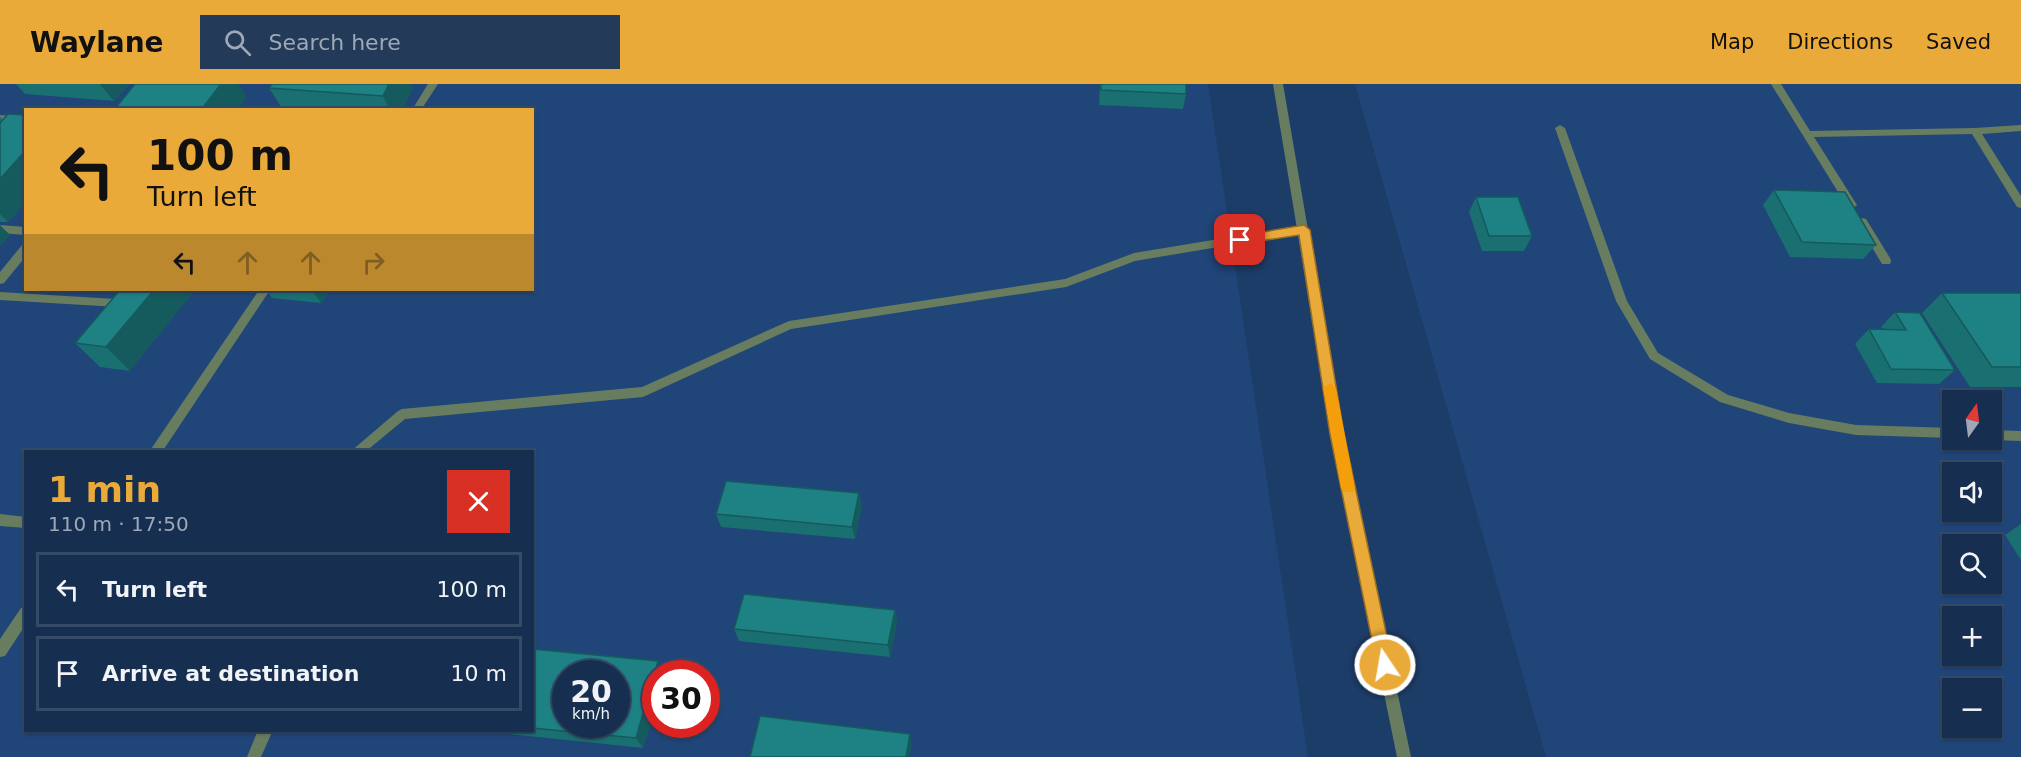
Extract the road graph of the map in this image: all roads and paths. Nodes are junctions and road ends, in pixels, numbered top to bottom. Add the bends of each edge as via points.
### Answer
1 (433, 84) edge
2 (1278, 84) edge
3 (1776, 84) edge
4 (417, 108) edge
5 (0, 118) edge
6 (24, 120) edge
7 (1560, 128) dead end
8 (2021, 128) edge
9 (1975, 131) junction
10 (1807, 134) junction
11 (2021, 204) edge
12 (0, 229) edge
13 (1304, 230) junction
14 (24, 231) edge
15 (24, 250) edge
16 (1886, 261) dead end
17 (11, 266) junction
18 (24, 267) edge
19 (0, 280) edge
20 (145, 291) edge
21 (264, 291) edge
22 (60, 294) edge
23 (0, 296) edge
24 (1942, 434) edge
25 (2002, 435) edge
26 (2021, 436) edge
27 (157, 450) edge
28 (358, 450) edge
29 (0, 520) edge
30 (24, 523) edge
31 (24, 615) edge
32 (0, 651) edge
33 (265, 732) edge
34 (254, 757) edge
35 (1404, 757) edge

1 - 4 street
2 - 13 street
3 - 10 street
5 - 6 street
7 - 24 street via 1622,301 1654,356 1724,399 1789,418 1856,430
8 - 9 street
9 - 10 street
9 - 11 street
10 - 16 street
12 - 14 street
13 - 28 street via 1134,257 1066,283 789,326 643,392 402,414
13 - 35 street via 1337,434
15 - 17 street
17 - 18 street
17 - 19 street
20 - 22 street via 135,304
21 - 27 street
22 - 23 street
25 - 26 street
29 - 30 street
31 - 32 street
33 - 34 street

